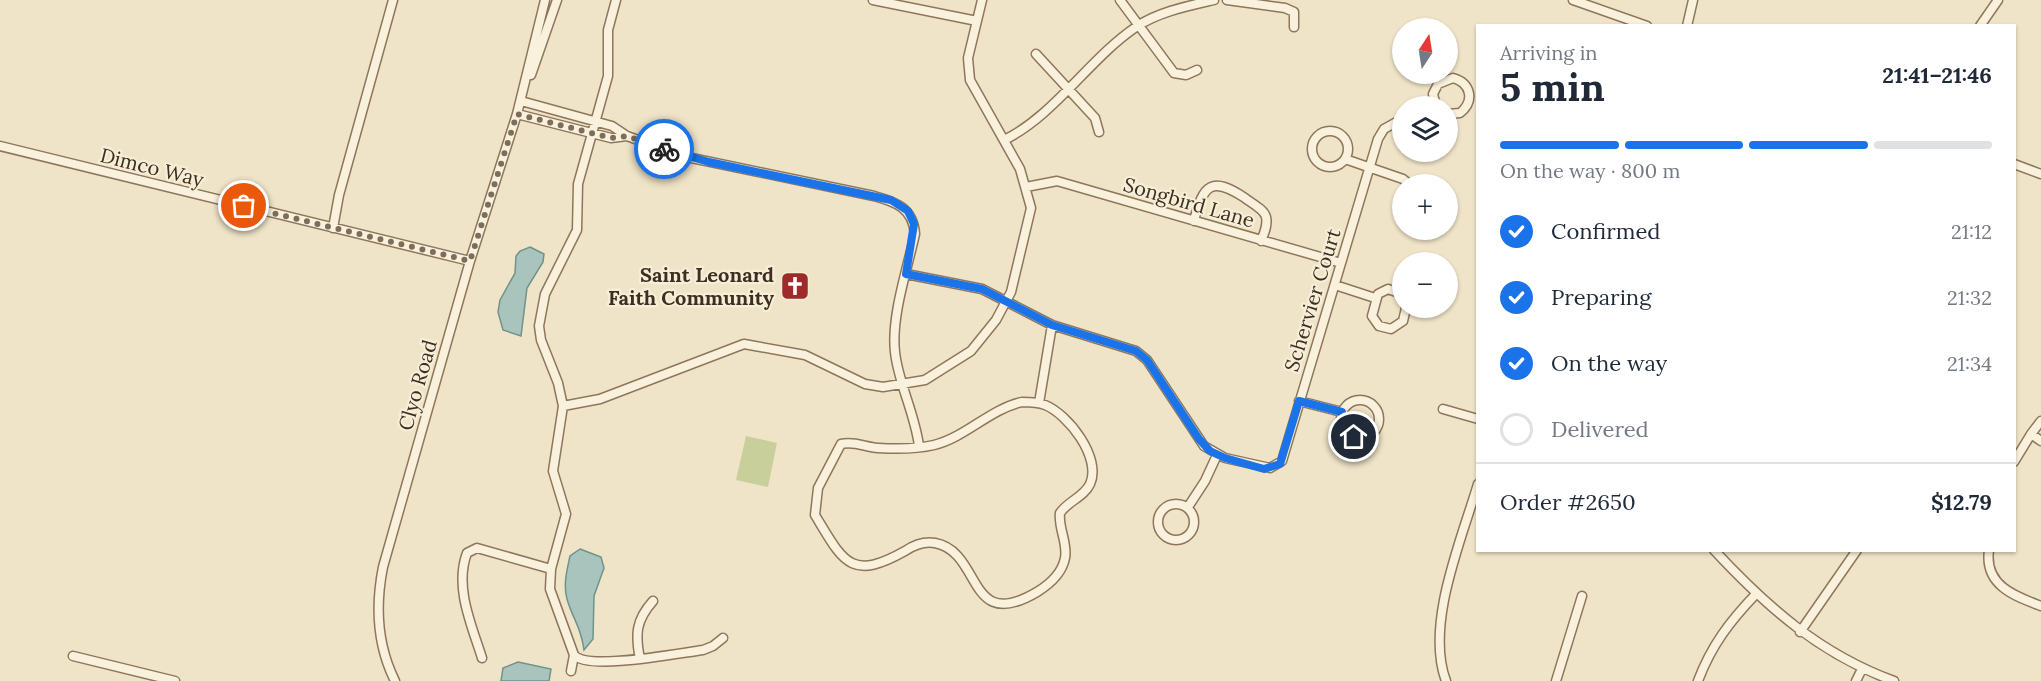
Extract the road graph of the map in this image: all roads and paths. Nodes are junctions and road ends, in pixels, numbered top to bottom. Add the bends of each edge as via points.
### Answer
1 (393, 0) edge
2 (545, 0) edge
3 (557, 0) edge
4 (616, 0) edge
5 (873, 0) edge
6 (982, 0) edge
7 (1120, 0) edge
8 (1214, 0) edge
9 (1227, 0) edge
10 (1573, 0) edge
11 (1693, 0) edge
12 (1998, 0) edge
13 (977, 21) junction
14 (1641, 24) edge
15 (1687, 24) edge
16 (1981, 24) edge
17 (1137, 26) junction
18 (1294, 27) dead end
19 (1036, 54) dead end
20 (1197, 70) dead end
21 (1067, 89) junction
22 (1433, 96) edge
23 (521, 101) junction
24 (1458, 112) edge
25 (517, 114) junction
26 (595, 121) junction
27 (1392, 126) edge
28 (1099, 132) dead end
29 (592, 133) junction
30 (627, 136) junction
31 (1004, 140) junction
32 (0, 146) edge
33 (1345, 159) junction
34 (2016, 165) edge
35 (1369, 168) junction
36 (2041, 174) edge
37 (1392, 175) edge
38 (1026, 187) junction
39 (1194, 221) junction
40 (333, 228) junction
41 (1262, 241) junction
42 (470, 261) junction
43 (1341, 263) junction
44 (906, 274) junction
45 (1335, 285) junction
46 (1392, 290) edge
47 (1376, 298) junction
48 (1005, 303) junction
49 (1402, 318) edge
50 (1052, 325) junction
51 (903, 385) junction
52 (1299, 401) junction
53 (1039, 403) junction
54 (563, 406) junction
55 (1443, 409) dead end
56 (1342, 412) junction
57 (1476, 418) edge
58 (2041, 421) edge
59 (2031, 434) junction
60 (2041, 441) edge
61 (919, 446) junction
62 (1216, 455) junction
63 (2016, 459) edge
64 (1476, 491) edge
65 (1188, 507) junction
66 (1716, 552) edge
67 (1856, 552) edge
68 (1989, 552) edge
69 (551, 569) junction
70 (1756, 594) junction
71 (1582, 596) dead end
72 (653, 601) dead end
73 (2041, 606) edge
74 (1800, 632) junction
75 (723, 638) dead end
76 (574, 655) junction
77 (73, 656) dead end
78 (482, 658) dead end
79 (640, 659) junction
80 (1862, 669) junction
81 (571, 671) dead end
82 (175, 681) edge
83 (395, 681) edge
84 (1446, 681) edge
85 (1556, 681) edge
86 (1698, 681) edge
87 (1856, 681) edge
88 (1894, 681) edge

1 - 40 street
2 - 23 street, Clyo Road
3 - 23 street, Clyo Road
4 - 26 street via 608,30 608,76
5 - 13 street
6 - 13 street
7 - 17 street
8 - 17 street via 1174,10
9 - 18 street via 1285,8 1294,12
10 - 14 street
11 - 15 street
12 - 16 street
13 - 31 street via 968,58 970,80
17 - 20 street via 1174,73 1186,75
17 - 21 street
19 - 21 street
21 - 28 street via 1095,118
21 - 31 street via 1027,126
22 - 24 street via 1442,81 1453,78 1463,82 1469,92 1468,104
23 - 25 street, Clyo Road
23 - 26 street
25 - 29 street
25 - 42 street, Clyo Road
26 - 29 street
26 - 30 street
27 - 35 street, Schervier Court via 1381,133
29 - 30 street via 611,138
29 - 54 street via 578,184 577,230 540,309 540,340
30 - 44 street via 691,158 891,200 908,211 914,224
31 - 38 street
32 - 40 street, Dimco Way
33 - 33 street via 1347,145 1338,132 1326,130 1318,136 1311,151 1317,164 1332,168
33 - 35 street
34 - 36 street
35 - 37 street
35 - 43 street, Schervier Court
38 - 39 street, Songbird Lane via 1057,181
38 - 48 street via 1031,208 1029,228
39 - 41 street, Songbird Lane
39 - 41 street via 1204,193 1224,185 1263,213 1266,223
40 - 42 street, Dimco Way
41 - 43 street, Songbird Lane
42 - 83 street, Clyo Road via 380,583 380,632
43 - 45 street, Schervier Court
44 - 48 street, Schervier Court via 982,289
44 - 51 street via 894,334
45 - 47 street
45 - 52 street, Schervier Court
46 - 47 street via 1388,289
47 - 49 street via 1372,316 1375,323 1384,329 1399,326
48 - 50 street, Schervier Court
48 - 51 street via 971,351 934,376
50 - 53 street
50 - 62 street, Schervier Court via 1129,347 1143,356 1199,439
51 - 54 street via 865,384 805,355 744,344 600,399
51 - 61 street
52 - 56 street
52 - 62 street, Schervier Court via 1280,464 1264,469
53 - 61 street via 1012,404 940,443
53 - 61 street via 1064,416 1077,433 1092,462 1092,476 1086,490 1060,513 1065,549 1059,573 1047,586 1019,602 1004,604 984,596 957,556 936,543 915,545 877,565 864,567 843,558 830,539 815,515 815,505 818,488 841,444 851,442 876,448
54 - 69 street via 553,471 566,514
55 - 57 street
56 - 56 street via 1343,427 1349,435 1359,438 1373,433 1379,414 1369,402 1353,401
58 - 59 street
59 - 60 street
59 - 63 street
62 - 65 street
64 - 84 street via 1439,623 1439,650
65 - 65 street via 1172,504 1160,513 1158,528 1174,541 1189,536 1194,527 1194,516
66 - 70 street
67 - 74 street
68 - 73 street via 1990,570 2001,587
69 - 76 street via 551,595
69 - 78 street via 477,548 467,553 464,594
70 - 74 street
70 - 86 street via 1723,630
71 - 85 street
72 - 79 street via 637,626
74 - 80 street
75 - 79 street via 703,650
76 - 79 street via 581,661
76 - 81 street
77 - 82 street
80 - 87 street
80 - 88 street

